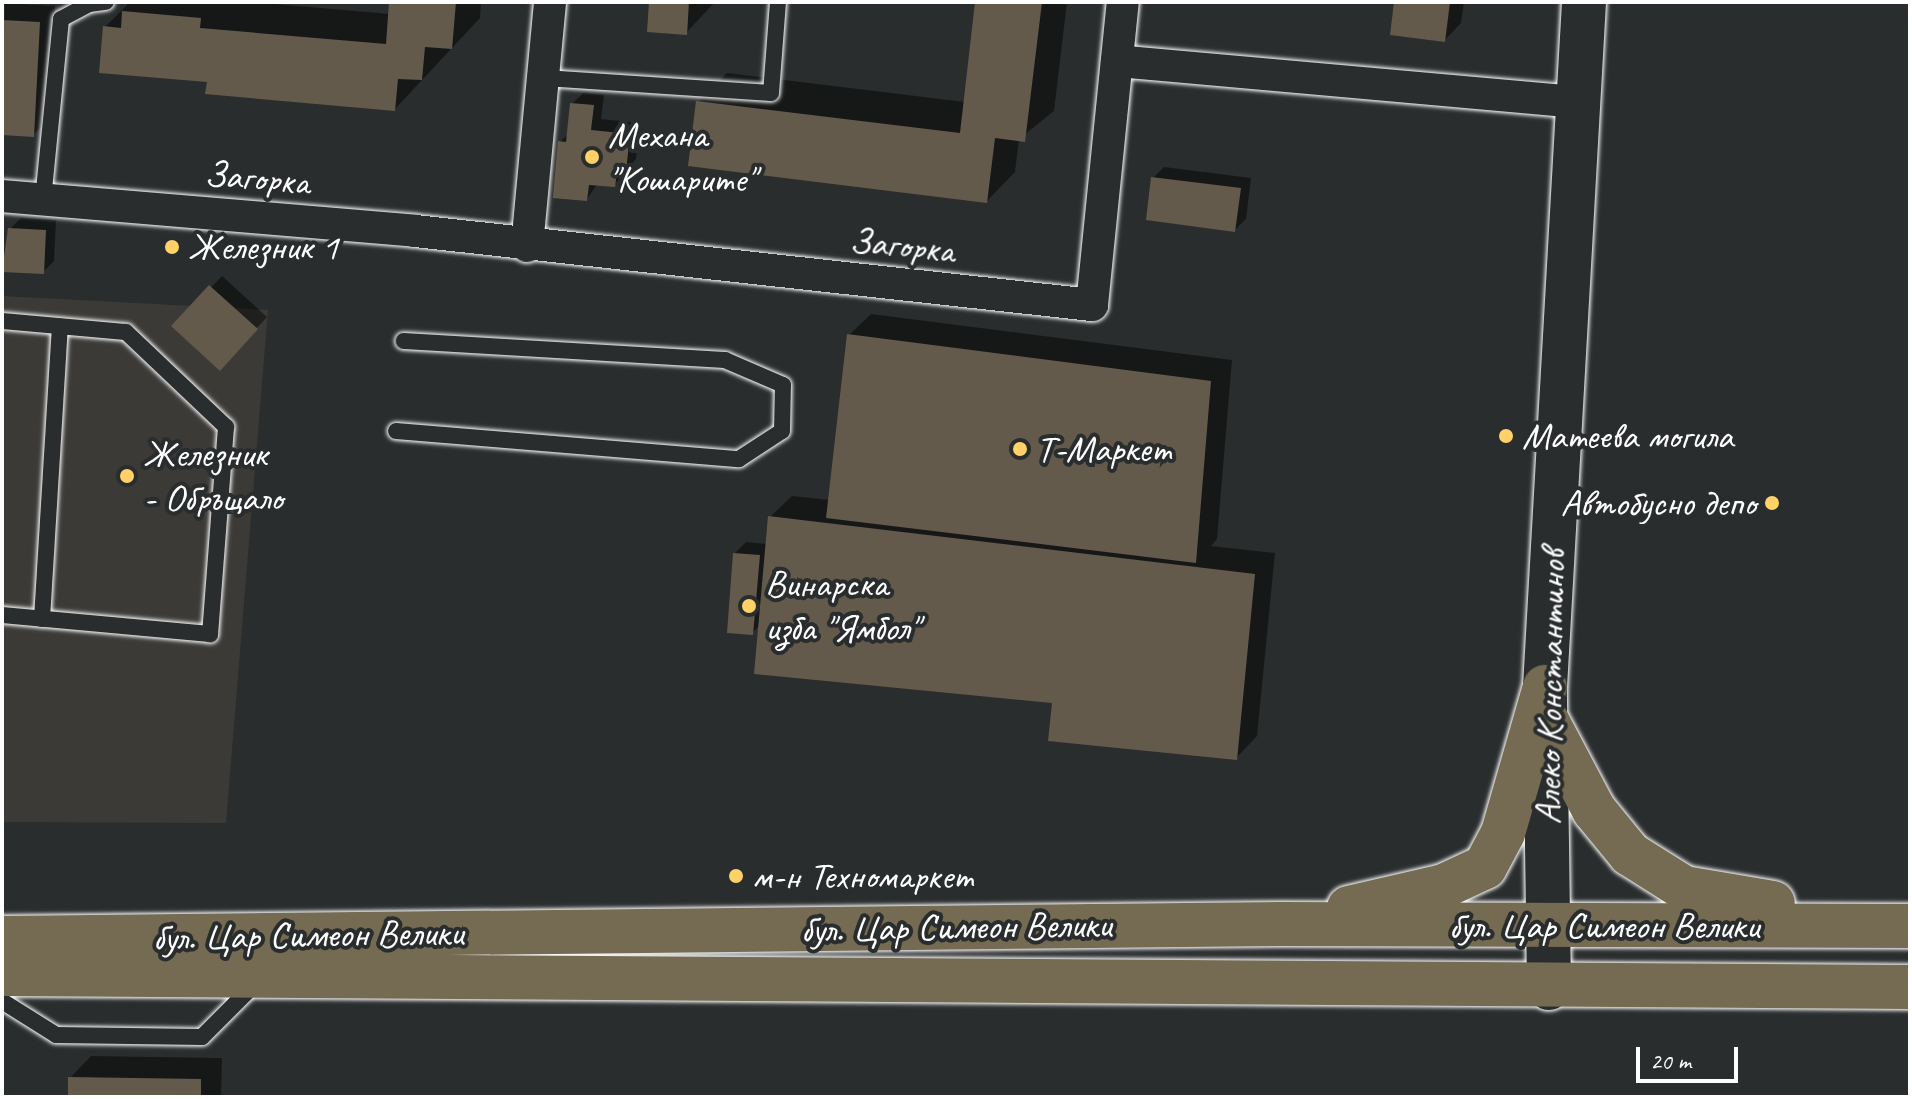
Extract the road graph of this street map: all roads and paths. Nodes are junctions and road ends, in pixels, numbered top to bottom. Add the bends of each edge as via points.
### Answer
1 (106, 2) edge
2 (550, 2) edge
3 (778, 2) edge
4 (1123, 2) edge
5 (1584, 2) edge
6 (1117, 61) junction
7 (545, 78) junction
8 (1576, 102) junction
9 (2, 196) edge
10 (43, 200) junction
11 (527, 246) junction
12 (2, 321) edge
13 (60, 327) junction
14 (404, 341) dead end
15 (396, 431) dead end
16 (2, 615) edge
17 (42, 619) junction
18 (1545, 703) junction
19 (1910, 919) edge
20 (1281, 924) junction
21 (1910, 926) edge
22 (1549, 927) junction
23 (2, 938) edge
24 (2, 974) edge
25 (263, 976) junction
26 (1910, 987) edge
27 (1549, 988) junction
28 (2, 1001) edge

1 - 10 lane via 89,4 61,19
2 - 7 street
3 - 7 lane via 771,93
4 - 6 street
5 - 8 street, Алеко Константинов
6 - 8 street
6 - 11 street, Загорка via 1092,305
7 - 11 street
8 - 18 street, Алеко Константинов
9 - 10 street, Загорка
10 - 11 street, Загорка via 415,231
12 - 13 lane
13 - 17 lane
13 - 17 lane via 126,332 226,427 210,634
14 - 15 lane via 725,360 783,385 782,431 739,459
16 - 17 lane
18 - 19 main road via 1602,822 1657,874 1715,896
18 - 20 main road via 1503,833 1485,867 1444,886
18 - 22 street, Алеко Константинов
20 - 22 main road, бул. Цар Симеон Велики
20 - 23 main road, бул. Цар Симеон Велики
21 - 22 main road, бул. Цар Симеон Велики
22 - 27 street, Алеко Константинов
24 - 25 main road, бул. Цар Симеон Велики
25 - 27 main road, бул. Цар Симеон Велики
25 - 28 lane via 202,1037 56,1035
26 - 27 main road, бул. Цар Симеон Велики

